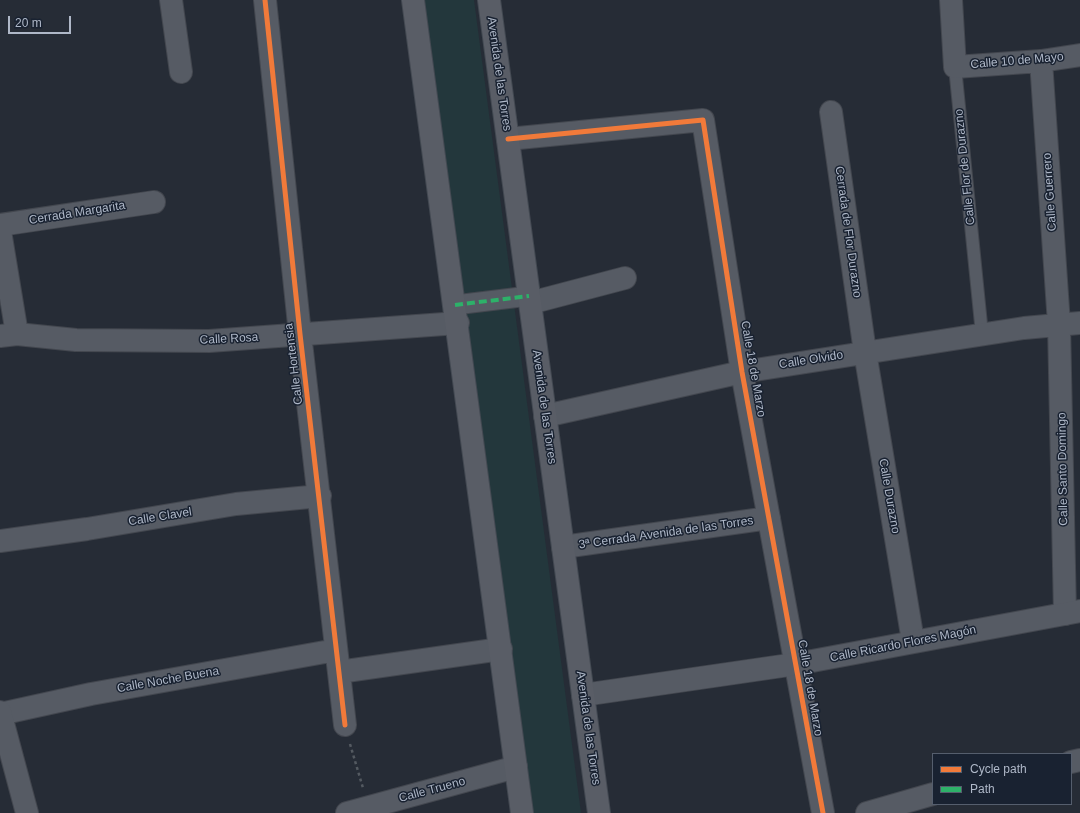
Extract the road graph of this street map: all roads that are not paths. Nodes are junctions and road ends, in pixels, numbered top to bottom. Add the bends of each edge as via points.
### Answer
1 (171, 0) edge
2 (265, 0) edge
3 (413, 0) edge
4 (489, 0) edge
5 (951, 0) edge
6 (1080, 55) edge
7 (1041, 61) junction
8 (955, 67) junction
9 (181, 72) dead end
10 (831, 112) dead end
11 (508, 139) junction
12 (154, 202) dead end
13 (0, 225) edge
14 (0, 231) edge
15 (624, 278) dead end
16 (529, 300) junction
17 (456, 314) junction
18 (1069, 323) edge
19 (300, 334) junction
20 (982, 334) junction
21 (8, 335) edge
22 (864, 352) junction
23 (742, 372) junction
24 (545, 416) junction
25 (320, 496) junction
26 (769, 518) junction
27 (0, 540) edge
28 (563, 547) junction
29 (1072, 613) edge
30 (913, 641) junction
31 (500, 649) junction
32 (336, 650) junction
33 (796, 664) junction
34 (338, 672) junction
35 (583, 695) junction
36 (0, 713) edge
37 (345, 725) road end
38 (516, 767) junction
39 (932, 794) edge
40 (27, 813) edge
41 (347, 813) edge
42 (522, 813) edge
43 (599, 813) edge
44 (823, 813) edge
45 (867, 813) edge

1 - 9 street
2 - 19 street, Calle Hortensia
3 - 17 main road
4 - 11 main road, Avenida de las Torres
5 - 8 street, Calle Flor de Durazno
6 - 7 street, Calle 10 de Mayo
7 - 8 street, Calle 10 de Mayo
7 - 18 street, Calle Guerrero
8 - 20 lane, Calle Flor de Durazno
10 - 22 street, Cerrada de Flor Durazno
11 - 16 main road, Avenida de las Torres
11 - 23 street, Calle 18 de Marzo via 702,120
12 - 13 street, Cerrada Margarita
14 - 21 street
15 - 16 street
16 - 17 street
16 - 24 main road, Avenida de las Torres
17 - 19 street, Calle Rosa
17 - 31 main road
18 - 20 street, Calle Olvido
18 - 29 street, Calle Santo Domingo
19 - 21 street, Calle Rosa via 193,341 76,340
19 - 25 street, Calle Hortensia
20 - 22 street, Calle Olvido
22 - 23 street, Calle Olvido
22 - 30 street, Calle Durazno
23 - 24 street, Calle Olvido
23 - 26 street, Calle 18 de Marzo
24 - 28 main road, Avenida de las Torres
25 - 27 street, Calle Clavel via 236,504 87,529
25 - 32 street, Calle Hortensia
26 - 28 street, 3ª Cerrada Avenida de las Torres
26 - 33 street, Calle 18 de Marzo
28 - 35 main road, Avenida de las Torres
29 - 30 street, Calle Ricardo Flores Magón
30 - 33 street, Calle Ricardo Flores Magón
31 - 34 street
31 - 38 main road
32 - 34 street, Calle Hortensia
32 - 36 street, Calle Noche Buena
33 - 35 street, Calle Ricardo Flores Magón
33 - 44 street, Calle 18 de Marzo
34 - 37 street, Calle Hortensia
35 - 43 main road, Avenida de las Torres
36 - 40 street
38 - 41 street, Calle Trueno
38 - 42 main road
39 - 45 street

